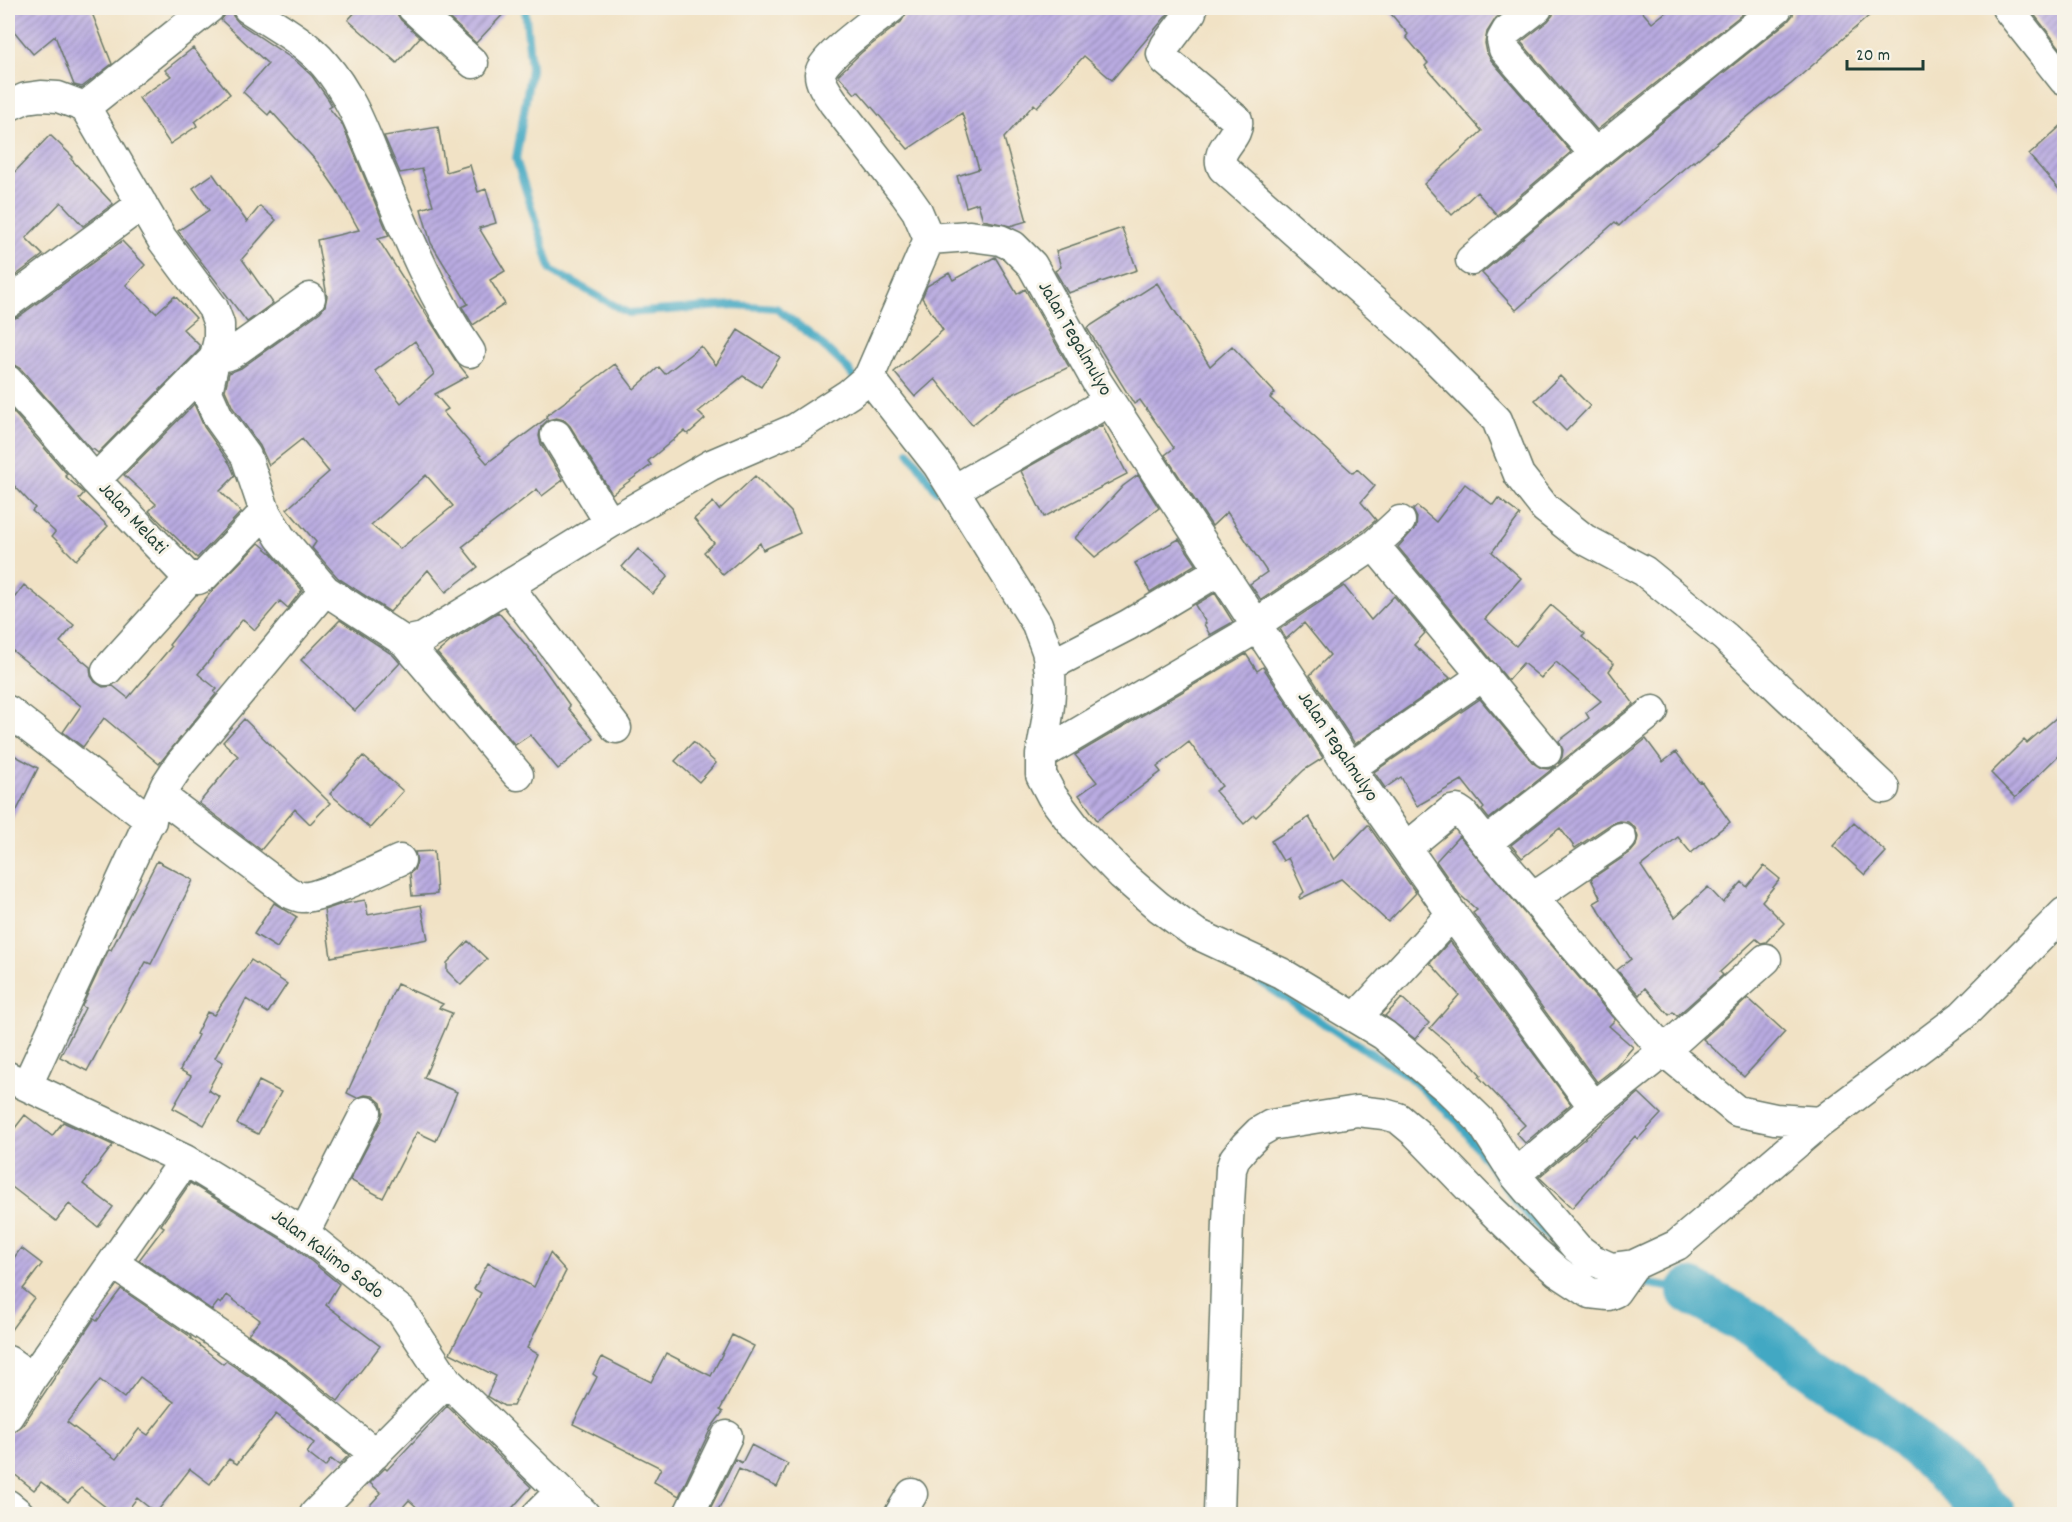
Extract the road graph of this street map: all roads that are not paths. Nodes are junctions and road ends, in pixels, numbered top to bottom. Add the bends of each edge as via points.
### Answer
1 (209, 8) edge
2 (248, 8) edge
3 (413, 8) edge
4 (891, 8) edge
5 (1192, 8) edge
6 (1537, 8) edge
7 (1777, 8) edge
8 (2007, 8) edge
9 (473, 63) dead end
10 (2064, 80) edge
11 (8, 106) edge
12 (85, 107) junction
13 (1595, 154) junction
14 (142, 204) junction
15 (929, 239) junction
16 (1471, 260) dead end
17 (310, 298) dead end
18 (8, 303) edge
19 (470, 352) dead end
20 (214, 359) junction
21 (8, 381) edge
22 (860, 384) junction
23 (1109, 401) junction
24 (556, 435) dead end
25 (95, 480) junction
26 (954, 490) junction
27 (265, 512) junction
28 (1400, 521) dead end
29 (610, 523) junction
30 (1374, 544) junction
31 (1220, 570) junction
32 (191, 577) junction
33 (508, 586) junction
34 (325, 590) junction
35 (1257, 626) junction
36 (405, 642) junction
37 (1049, 666) junction
38 (107, 670) dead end
39 (1484, 675) junction
40 (8, 711) edge
41 (1653, 711) dead end
42 (616, 728) dead end
43 (1546, 752) dead end
44 (1041, 755) junction
45 (1350, 768) junction
46 (518, 775) dead end
47 (1884, 788) dead end
48 (164, 792) junction
49 (1621, 838) dead end
50 (1486, 843) junction
51 (1406, 848) junction
52 (400, 860) dead end
53 (1533, 898) junction
54 (2064, 913) edge
55 (1452, 914) junction
56 (1766, 959) dead end
57 (1356, 1018) junction
58 (1664, 1051) junction
59 (13, 1080) edge
60 (1594, 1107) junction
61 (366, 1112) dead end
62 (1821, 1122) junction
63 (185, 1160) junction
64 (1515, 1175) junction
65 (304, 1233) junction
66 (113, 1263) junction
67 (1628, 1274) junction
68 (8, 1361) edge
69 (32, 1378) junction
70 (447, 1381) junction
71 (8, 1416) edge
72 (727, 1436) dead end
73 (375, 1454) junction
74 (560, 1492) junction
75 (8, 1505) edge
76 (19, 1515) edge
77 (315, 1515) edge
78 (538, 1515) edge
79 (584, 1515) edge
80 (689, 1515) edge
81 (1219, 1515) edge

1 - 12 street
2 - 19 street via 303,44 325,65 355,111 430,287
3 - 9 street
4 - 15 street via 832,55 820,74 834,103 917,211
5 - 47 street via 1162,54 1237,120 1238,126 1222,151 1223,168 1418,341 1497,420 1519,475 1545,508 1584,539 1644,571 1725,637
6 - 13 street via 1507,31 1502,40 1504,49
7 - 13 street
8 - 10 street
11 - 12 street via 41,96
12 - 14 street
13 - 16 street
14 - 18 street
14 - 20 street via 162,239 213,308 219,324
15 - 22 street
15 - 23 street, Jalan Tegalmulyo via 970,236 1013,246 1032,265
17 - 20 street via 231,354
20 - 25 street
20 - 27 street via 207,392 218,417 246,456
21 - 25 street, Jalan Melati
22 - 26 street via 938,465
22 - 29 street via 795,429 711,465
23 - 26 street
23 - 31 street, Jalan Tegalmulyo
24 - 29 street
25 - 32 street, Jalan Melati
26 - 37 street via 1037,624
27 - 32 street via 204,576
27 - 34 street via 280,537
28 - 30 street
29 - 33 street
30 - 35 street
30 - 39 street
31 - 35 street, Jalan Tegalmulyo
31 - 37 street
32 - 38 street
33 - 36 street via 423,638
33 - 42 street
34 - 36 street
34 - 48 street
35 - 44 street
35 - 45 street, Jalan Tegalmulyo
36 - 46 street
37 - 44 street
39 - 43 street
39 - 45 street
40 - 48 street
41 - 50 street
44 - 57 street via 1041,775 1076,828 1159,907 1196,933 1281,973
45 - 51 street, Jalan Tegalmulyo
48 - 52 street via 288,892 302,897 316,895
48 - 59 street
49 - 53 street
50 - 51 street via 1458,810 1451,811
50 - 53 street
51 - 55 street, Jalan Tegalmulyo
53 - 58 street
54 - 62 street via 1962,1016
55 - 57 street
55 - 60 street, Jalan Tegalmulyo
56 - 58 street
57 - 64 street via 1384,1035 1480,1120
58 - 60 street
58 - 62 street via 1737,1111
59 - 63 street, Jalan Kalimo Sodo
60 - 64 street
61 - 65 street
62 - 67 street via 1677,1245
63 - 65 street, Jalan Kalimo Sodo
63 - 66 street
64 - 67 street via 1577,1248 1593,1260
65 - 70 street, Jalan Kalimo Sodo via 401,1311
66 - 69 street
66 - 73 street via 278,1375
67 - 81 street via 1608,1295 1590,1293 1558,1272 1398,1119 1357,1111 1271,1125 1259,1132 1231,1168
68 - 69 street
69 - 71 street
70 - 73 street
70 - 74 street, Jalan Kalimo Sodo
72 - 80 street
73 - 77 street
74 - 78 street
74 - 79 street, Jalan Kalimo Sodo
75 - 76 street

